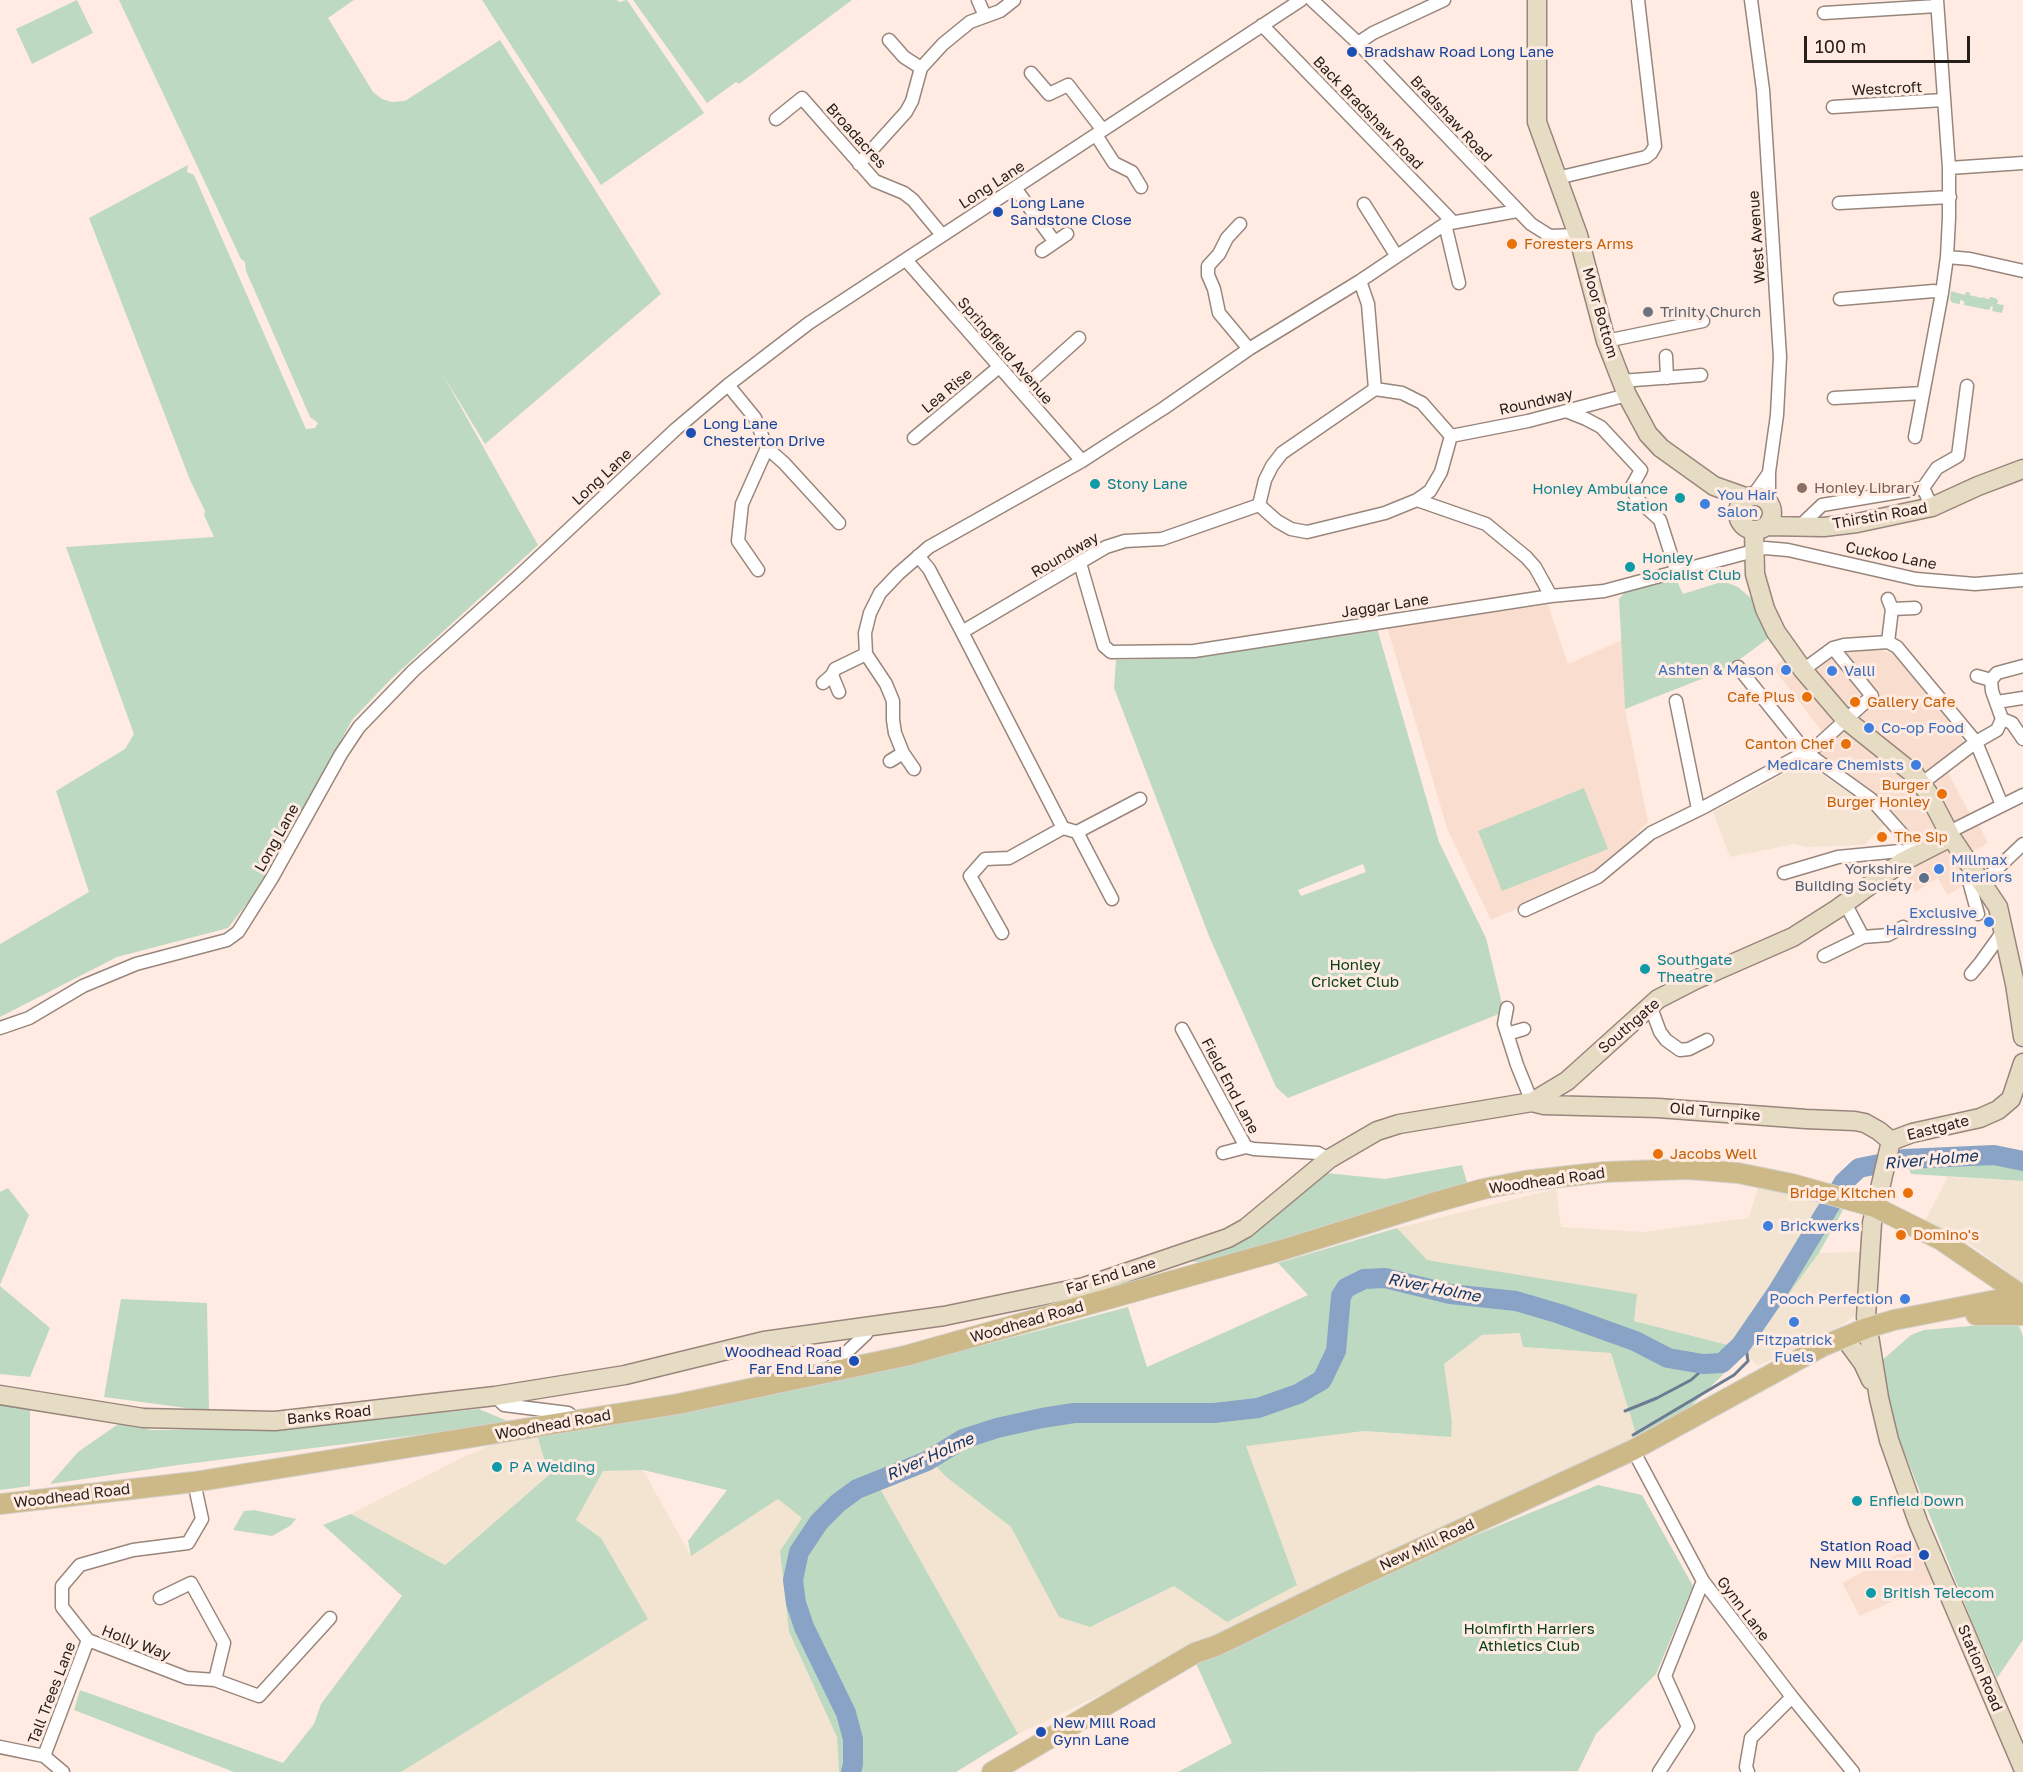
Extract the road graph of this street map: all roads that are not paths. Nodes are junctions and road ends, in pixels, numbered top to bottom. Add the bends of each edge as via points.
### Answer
1 (978, 0) edge
2 (1014, 0) edge
3 (1300, 0) edge
4 (1312, 0) edge
5 (1444, 0) edge
6 (1537, 0) edge
7 (1638, 0) edge
8 (1751, 0) edge
9 (1937, 3) edge
10 (1824, 13) dead end
11 (985, 16) junction
12 (1262, 25) junction
13 (890, 40) dead end
14 (1358, 43) junction
15 (921, 68) junction
16 (1031, 74) dead end
17 (1943, 100) junction
18 (1833, 107) dead end
19 (776, 119) dead end
20 (1099, 132) junction
21 (859, 164) junction
22 (2023, 164) edge
23 (1949, 168) junction
24 (1557, 177) junction
25 (1141, 187) dead end
26 (1015, 188) junction
27 (1950, 197) junction
28 (1839, 203) dead end
29 (1364, 204) dead end
30 (1516, 211) junction
31 (1449, 222) junction
32 (1240, 224) dead end
33 (1067, 234) dead end
34 (942, 235) junction
35 (1578, 235) junction
36 (1054, 242) junction
37 (1042, 251) dead end
38 (1396, 255) junction
39 (1947, 257) junction
40 (906, 260) junction
41 (2023, 271) edge
42 (1360, 281) junction
43 (1459, 283) dead end
44 (1942, 293) junction
45 (1840, 299) dead end
46 (1703, 321) dead end
47 (1079, 338) dead end
48 (1606, 341) junction
49 (1249, 349) junction
50 (1666, 356) dead end
51 (999, 367) junction
52 (1701, 375) dead end
53 (1668, 378) junction
54 (728, 385) junction
55 (1967, 386) dead end
56 (1624, 388) junction
57 (1375, 389) junction
58 (1021, 390) junction
59 (1923, 393) junction
60 (1834, 398) dead end
61 (1609, 400) junction
62 (1566, 411) junction
63 (1601, 427) junction
64 (1451, 436) junction
65 (1915, 437) dead end
66 (914, 438) dead end
67 (767, 448) junction
68 (1082, 461) junction
69 (2023, 469) edge
70 (1769, 472) junction
71 (1714, 486) junction
72 (1923, 488) junction
73 (1417, 500) junction
74 (1760, 501) junction
75 (1259, 505) junction
76 (1932, 507) junction
77 (1739, 518) junction
78 (839, 523) dead end
79 (1801, 525) junction
80 (1760, 528) junction
81 (1754, 550) junction
82 (918, 556) junction
83 (1080, 563) junction
84 (758, 570) dead end
85 (1676, 570) junction
86 (2023, 580) edge
87 (1551, 596) junction
88 (1915, 608) dead end
89 (962, 632) junction
90 (1887, 642) junction
91 (1833, 648) junction
92 (866, 654) junction
93 (2023, 666) edge
94 (1738, 667) dead end
95 (1803, 670) junction
96 (1977, 676) dead end
97 (1991, 680) junction
98 (839, 692) dead end
99 (2023, 698) edge
100 (1676, 701) dead end
101 (1997, 702) junction
102 (1845, 719) junction
103 (2002, 719) junction
104 (2023, 739) edge
105 (1976, 742) junction
106 (903, 753) junction
107 (1807, 753) junction
108 (891, 761) dead end
109 (914, 769) dead end
110 (1922, 784) junction
111 (2023, 795) edge
112 (1140, 799) dead end
113 (2002, 805) junction
114 (1698, 809) junction
115 (1063, 828) junction
116 (1077, 832) junction
117 (1950, 835) junction
118 (2023, 844) edge
119 (1919, 853) junction
120 (1784, 873) dead end
121 (1978, 877) junction
122 (1112, 899) dead end
123 (1845, 903) junction
124 (1525, 910) dead end
125 (1978, 914) dead end
126 (1903, 927) dead end
127 (2004, 930) junction
128 (1002, 933) dead end
129 (1863, 937) junction
130 (1824, 956) dead end
131 (1971, 974) dead end
132 (1650, 1005) junction
133 (1507, 1008) dead end
134 (0, 1028) edge
135 (1182, 1029) dead end
136 (1524, 1029) dead end
137 (1507, 1034) junction
138 (2023, 1037) edge
139 (1707, 1040) dead end
140 (2023, 1064) edge
141 (1532, 1102) junction
142 (1890, 1145) junction
143 (1246, 1147) junction
144 (1223, 1153) dead end
145 (1329, 1159) junction
146 (1875, 1207) junction
147 (1999, 1279) junction
148 (2022, 1295) edge
149 (1980, 1303) junction
150 (1922, 1315) junction
151 (2017, 1315) edge
152 (867, 1328) junction
153 (1866, 1328) junction
154 (1844, 1337) junction
155 (656, 1368) joint
156 (830, 1372) junction
157 (0, 1395) edge
158 (495, 1396) junction
159 (1879, 1398) junction
160 (578, 1420) junction
161 (1633, 1450) junction
162 (194, 1482) junction
163 (0, 1504) edge
164 (1703, 1581) junction
165 (160, 1598) dead end
166 (330, 1618) dead end
167 (88, 1640) junction
168 (215, 1680) junction
169 (1792, 1697) junction
170 (0, 1747) edge
171 (44, 1756) junction
172 (2023, 1768) edge
173 (63, 1772) edge
174 (992, 1772) edge
175 (1659, 1772) edge
176 (1748, 1772) edge
177 (1853, 1772) edge

1 - 11 street
2 - 11 street
3 - 12 street, Long Lane
4 - 14 street, Bradshaw Road
5 - 14 street
6 - 24 street, Moor Bottom via 1537,122
7 - 24 street via 1655,146 1646,157
8 - 70 street, West Avenue via 1763,90 1780,357
9 - 10 street, Westcroft
9 - 17 street, Westcroft
11 - 15 street via 969,22
12 - 20 street, Long Lane
12 - 31 street, Back Bradshaw Road
13 - 15 street via 904,57
14 - 30 street, Bradshaw Road
15 - 21 street via 906,112
16 - 20 street via 1049,94 1068,85
17 - 18 street, Westcroft
17 - 23 street, Westcroft
19 - 21 street, Broadacres via 802,98
20 - 25 street via 1114,163 1132,172
20 - 26 street, Long Lane
21 - 34 street, Broadacres via 875,181 913,200
22 - 23 street
23 - 27 street, Westcroft
24 - 35 street, Moor Bottom
26 - 34 street, Long Lane
26 - 36 street
27 - 28 street
27 - 39 street, Westcroft
29 - 38 street
30 - 31 street
30 - 35 street, Bradshaw Road via 1550,236
31 - 38 street
31 - 43 street
32 - 49 street via 1208,266 1208,275 1219,313
33 - 36 street
34 - 40 street, Long Lane
35 - 48 street, Moor Bottom
36 - 37 street
38 - 42 street
39 - 41 street
39 - 44 street, Westcroft
40 - 51 street, Springfield Avenue
40 - 54 street, Long Lane via 809,323
42 - 49 street
42 - 57 street via 1368,304
44 - 45 street
44 - 59 street, Westcroft
46 - 48 street
47 - 58 street
48 - 56 street, Moor Bottom
49 - 68 street
50 - 53 street
51 - 58 street, Springfield Avenue
51 - 66 street, Lea Rise
52 - 53 street, Roundway
53 - 56 street, Roundway
54 - 67 street via 755,418
54 - 134 street, Long Lane via 413,671 359,727 238,932 227,939 136,963 83,986 29,1018
55 - 72 street via 1958,456 1936,468
56 - 61 street, Roundway
56 - 71 street, Moor Bottom via 1648,434
57 - 64 street via 1402,393 1422,403
57 - 75 street via 1282,453 1265,480
58 - 68 street, Springfield Avenue
59 - 60 street
59 - 65 street, Westcroft
61 - 62 street, Roundway
61 - 63 street
62 - 63 street
62 - 64 street, Roundway
63 - 85 street via 1641,470 1631,488 1660,520
64 - 73 street via 1441,472 1430,491
67 - 78 street
67 - 84 street via 742,504 738,541
68 - 82 street
69 - 76 street, Thirstin Road
70 - 74 street, West Avenue
70 - 74 street, West Avenue
71 - 74 street, Moor Bottom
71 - 77 street, Moor Bottom
72 - 76 street
72 - 79 street via 1822,505
73 - 75 street via 1385,513 1306,532 1277,521
73 - 87 street via 1486,524 1526,556
74 - 77 street via 1740,506
74 - 79 street
74 - 80 street via 1772,517
75 - 83 street, Roundway via 1162,539 1125,541 1106,547
76 - 79 street, Thirstin Road via 1857,523
77 - 80 street via 1745,526
79 - 80 street, Thirstin Road
80 - 81 street
81 - 85 street, Jaggar Lane
81 - 86 street, Cuckoo Lane via 1808,554 1916,579 1975,584
81 - 95 street via 1755,574 1765,609
82 - 89 street
82 - 92 street via 880,593 865,633
83 - 87 street, Jaggar Lane via 1104,646 1111,652 1194,651
83 - 89 street, Roundway
85 - 87 street, Jaggar Lane via 1604,591
88 - 90 street via 1890,604
89 - 115 street
90 - 91 street
90 - 105 street via 1897,647
91 - 95 street
91 - 102 street via 1872,696
92 - 98 street via 835,669 828,679
92 - 106 street via 893,701 893,720
93 - 97 street via 1997,673
94 - 107 street
95 - 102 street
96 - 97 street
97 - 101 street
99 - 101 street
100 - 114 street
101 - 103 street
102 - 107 street
102 - 110 street
103 - 104 street via 2013,723
103 - 105 street via 1997,730
105 - 110 street
105 - 113 street
106 - 108 street
106 - 109 street
107 - 114 street
107 - 119 street via 1871,799
110 - 117 street
111 - 113 street
112 - 116 street
113 - 117 street
114 - 124 street via 1651,833 1598,877
115 - 116 street
115 - 128 street via 1010,858 985,859 970,876
116 - 122 street
117 - 119 street, Southgate
117 - 121 street
118 - 121 street
119 - 120 street via 1838,857
119 - 123 street, Southgate
121 - 125 street via 1970,885
121 - 127 street via 1998,907
123 - 129 street
123 - 132 street, Southgate via 1793,937 1695,980
126 - 129 street via 1888,935
127 - 131 street
127 - 138 street
129 - 130 street
132 - 139 street via 1660,1032 1680,1050
132 - 141 street, Southgate via 1567,1081
133 - 137 street
135 - 143 street, Field End Lane
136 - 137 street
137 - 141 street
140 - 142 street, Eastgate via 2011,1099 1998,1110 1980,1118 1912,1133
141 - 142 street, Old Turnpike via 1854,1121 1879,1131
141 - 145 street, Far End Lane via 1398,1124 1377,1131
142 - 146 street, Eastgate
143 - 144 street
143 - 145 street, Field End Lane via 1318,1153
145 - 152 street, Far End Lane via 1246,1228 1228,1238 1084,1287
146 - 147 main road, Woodhead Road via 1941,1240
146 - 153 street, Station Road
146 - 156 main road, Woodhead Road via 1754,1176 1713,1170 1647,1170 1524,1181 1432,1203 1282,1250 905,1356
147 - 148 main road, Woodhead Road
147 - 149 main road via 1999,1291
148 - 149 main road
148 - 151 main road
149 - 150 main road
150 - 151 main road
150 - 153 main road, New Mill Road
152 - 155 street, Far End Lane via 764,1341
152 - 156 street via 866,1334
153 - 154 main road, New Mill Road
153 - 159 street, Station Road
154 - 159 street, Station Road via 1863,1363
154 - 161 main road, New Mill Road
155 - 158 street, Banks Road
156 - 160 main road, Woodhead Road
157 - 158 street, Banks Road via 143,1418 275,1421
158 - 160 street via 504,1405 568,1413
159 - 172 street, Station Road via 1888,1440 1918,1522
160 - 162 main road, Woodhead Road
161 - 164 street, Gynn Lane
161 - 174 main road, New Mill Road via 1195,1653
162 - 163 main road, Woodhead Road
162 - 167 street, Holly Way via 202,1519 188,1543 133,1550 80,1565 62,1586 62,1607
164 - 169 street, Gynn Lane
164 - 175 street via 1665,1676 1688,1727
165 - 168 street via 191,1583 224,1642
166 - 168 street, Holly Way via 259,1696
167 - 168 street, Holly Way via 187,1678
167 - 171 street, Tall Trees Lane
169 - 176 street via 1751,1737
169 - 177 street, Gynn Lane
170 - 171 street
171 - 173 street

